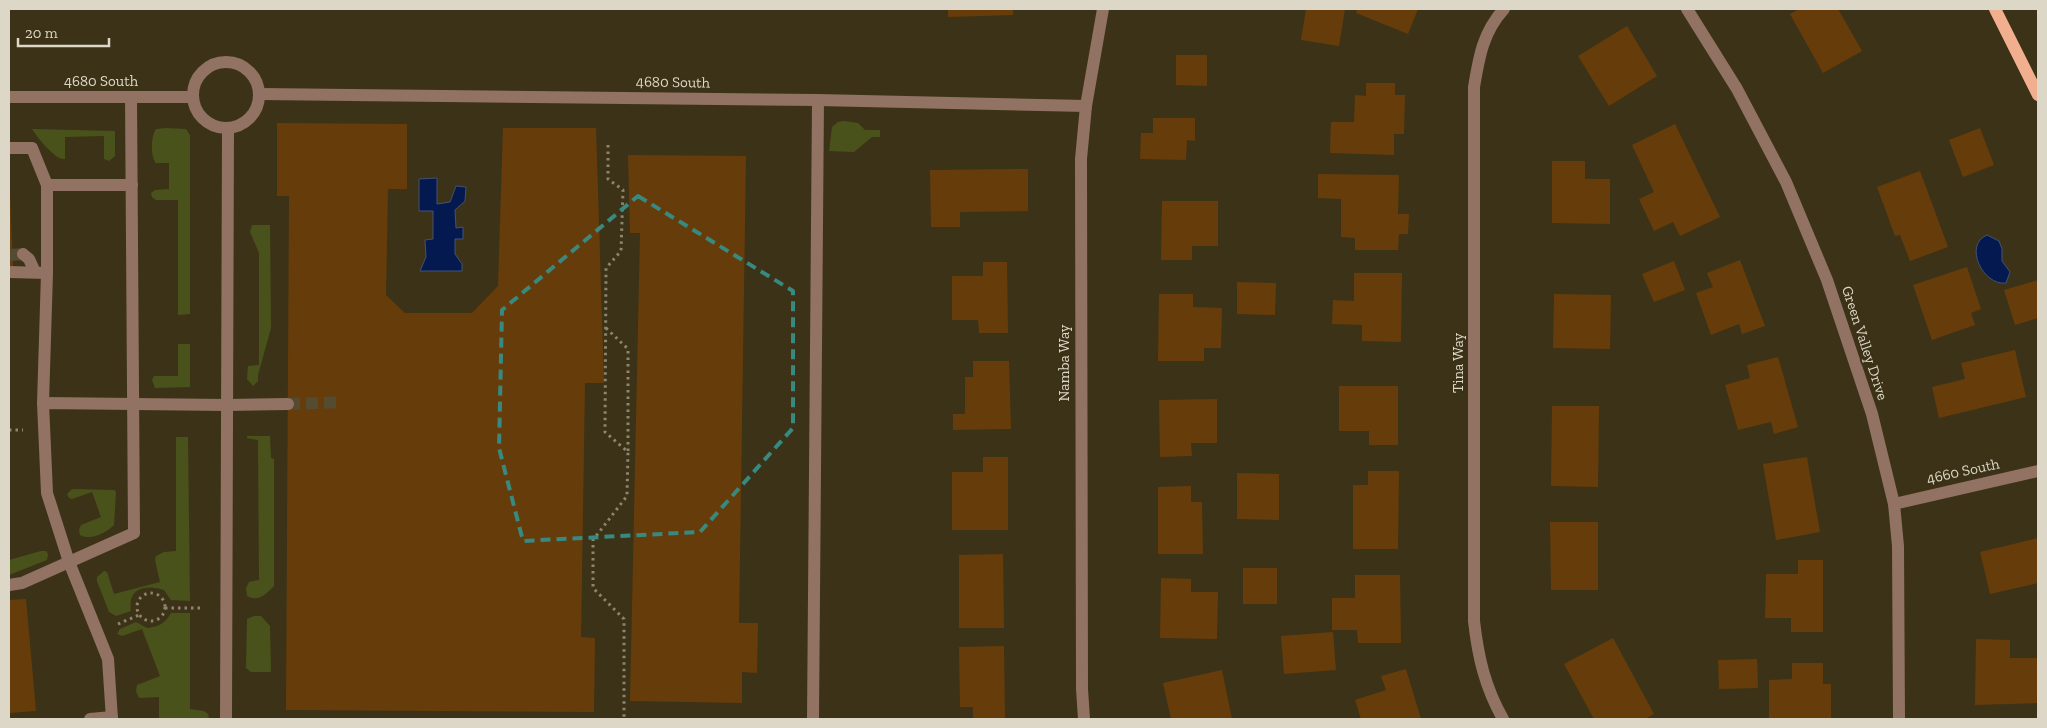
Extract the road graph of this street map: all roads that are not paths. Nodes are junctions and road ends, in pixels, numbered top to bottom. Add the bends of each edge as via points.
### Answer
1 (1103, 9) edge
2 (1504, 9) edge
3 (1687, 9) edge
4 (1995, 9) edge
5 (2021, 58) junction
6 (2038, 76) edge
7 (260, 94) junction
8 (2038, 95) edge
9 (9, 97) edge
10 (131, 97) junction
11 (193, 97) junction
12 (818, 100) junction
13 (1086, 106) junction
14 (228, 128) junction
15 (9, 148) edge
16 (47, 185) junction
17 (132, 185) junction
18 (23, 254) dead end
19 (9, 272) edge
20 (41, 272) junction
21 (43, 403) junction
22 (134, 404) junction
23 (288, 404) tunnel mouth
24 (227, 405) junction
25 (2038, 471) edge
26 (1894, 504) junction
27 (69, 562) junction
28 (9, 585) edge
29 (112, 718) edge
30 (90, 719) edge
31 (226, 719) edge
32 (813, 719) edge
33 (1084, 719) edge
34 (1503, 719) edge
35 (1899, 719) edge

1 - 13 street, Namba Way
2 - 34 street, Tina Way via 1494,19 1480,50 1474,86 1474,621 1478,659
3 - 26 street, Green Valley Drive via 1737,89 1781,174 1827,280 1872,414
4 - 5 main road
5 - 6 main road
5 - 8 main road
7 - 11 street via 251,72 242,65 219,62 200,74 194,84
7 - 12 street, 4680 South
7 - 14 street via 247,121
9 - 10 street, 4680 South
10 - 11 street, 4680 South
10 - 17 street
11 - 14 street via 200,116 208,123
12 - 13 street, 4680 South
12 - 32 street
13 - 33 street, Namba Way via 1081,159 1080,460
14 - 24 street
15 - 16 street via 32,148
16 - 17 street
16 - 20 street
17 - 22 street
18 - 20 street
19 - 20 street
20 - 21 street
21 - 22 street
21 - 27 street via 47,493
22 - 24 street
22 - 27 street via 134,533
23 - 24 street
24 - 31 street
25 - 26 street, 4660 South
26 - 35 street, Green Valley Drive via 1898,546
27 - 28 street via 22,583
27 - 29 street via 108,659
29 - 30 street

